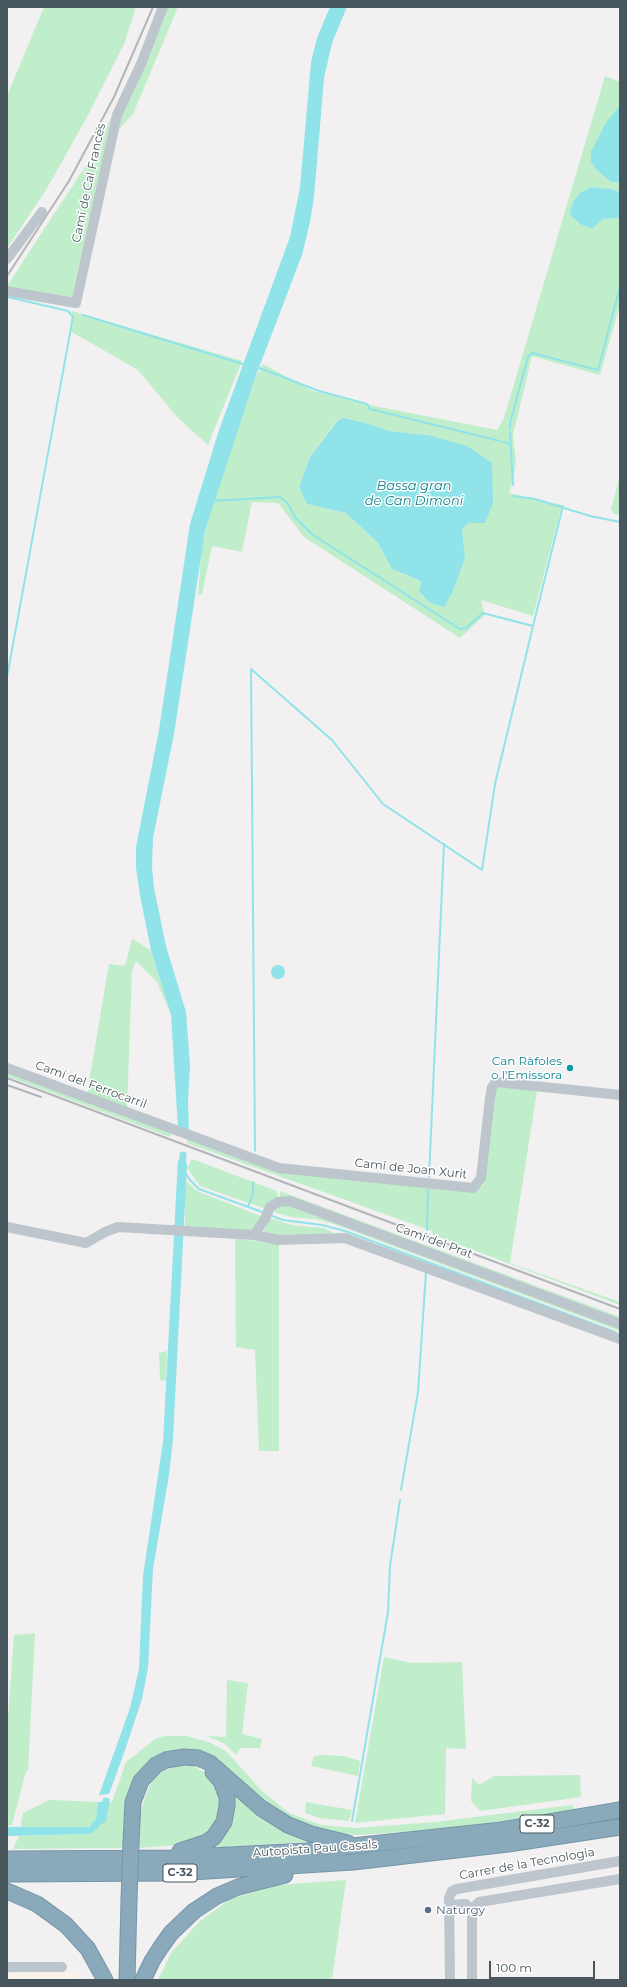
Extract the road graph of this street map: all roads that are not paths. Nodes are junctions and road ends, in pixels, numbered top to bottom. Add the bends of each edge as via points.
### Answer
1 (163, 7) edge
2 (42, 212) dead end
3 (7, 260) edge
4 (7, 291) edge
5 (7, 1068) edge
6 (620, 1095) edge
7 (167, 1127) joint
8 (7, 1227) edge
9 (254, 1235) junction
10 (620, 1324) edge
11 (620, 1339) edge
12 (184, 1757) junction
13 (620, 1810) edge
14 (620, 1827) edge
15 (360, 1846) junction
16 (146, 1858) junction
17 (7, 1859) edge
18 (620, 1861) edge
19 (353, 1862) junction
20 (7, 1874) edge
21 (620, 1879) edge
22 (7, 1891) edge
23 (449, 1905) junction
24 (473, 1910) junction
25 (7, 1967) edge
26 (62, 1967) dead end
27 (105, 1980) edge
28 (127, 1980) edge
29 (143, 1980) edge
30 (450, 1980) edge
31 (472, 1980) edge

1 - 4 street, Camí de Cal Francès via 141,64 117,115 76,303
2 - 3 street
5 - 7 street, Camí del Ferrocarril
6 - 7 street, Camí de Joan Xurit via 496,1082 490,1098 481,1178 472,1188 279,1168
8 - 9 street via 86,1243 118,1227
9 - 10 street, Camí del Prat via 270,1207 278,1202 290,1201
9 - 11 street via 278,1240 345,1238
12 - 15 highway via 198,1758 210,1763 261,1808 288,1825 311,1834
12 - 16 highway via 206,1767 221,1781 227,1797 224,1822 214,1837 207,1842
12 - 28 highway, bridge via 166,1760 156,1765 141,1781 133,1802
13 - 15 highway, Autopista Pau Casals / C-32 via 502,1830
14 - 19 highway, Autopista Pau Casals / C-32 via 500,1845
15 - 16 highway, Autopista Pau Casals / C-32
16 - 17 highway, Autopista Pau Casals / C-32
18 - 23 street, Carrer de la Tecnologia via 457,1889 450,1894
19 - 20 highway, Autopista Pau Casals / C-32 via 175,1873
19 - 29 highway via 259,1880 217,1896 194,1911 171,1933
21 - 24 street via 483,1901
22 - 27 highway via 37,1904 66,1925 88,1949
23 - 24 street via 466,1904
23 - 30 street
24 - 31 street
25 - 26 street

